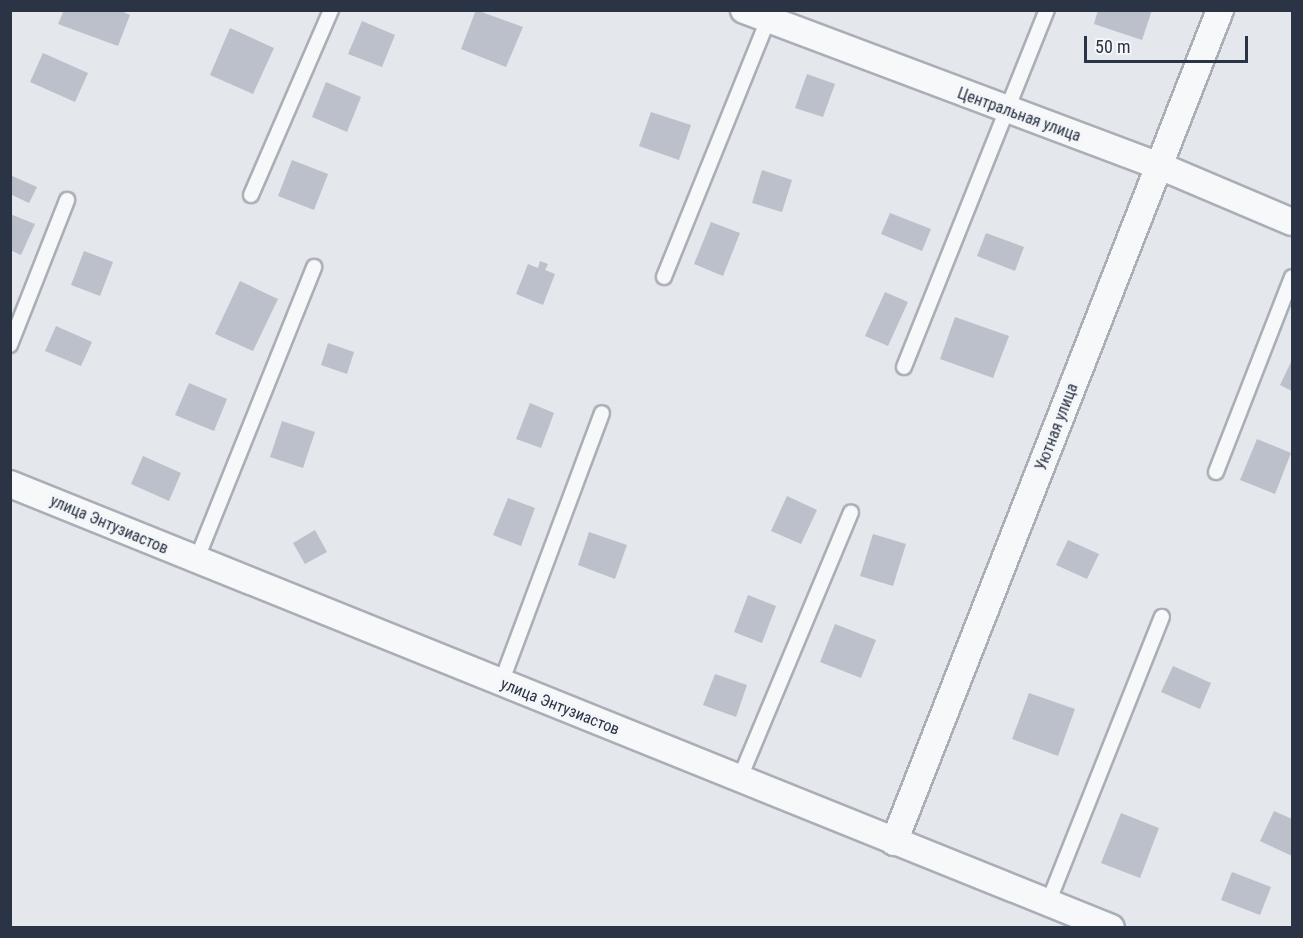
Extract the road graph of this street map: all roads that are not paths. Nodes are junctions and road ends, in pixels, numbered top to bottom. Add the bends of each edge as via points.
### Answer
1 (331, 10) edge
2 (744, 10) edge
3 (1047, 10) edge
4 (1220, 10) edge
5 (770, 15) edge
6 (1008, 111) junction
7 (1160, 166) junction
8 (251, 195) dead end
9 (67, 200) dead end
10 (1293, 222) edge
11 (314, 267) dead end
12 (664, 277) dead end
13 (1293, 277) edge
14 (10, 345) edge
15 (904, 367) dead end
16 (602, 413) dead end
17 (1216, 472) dead end
18 (10, 484) edge
19 (851, 512) dead end
20 (196, 561) junction
21 (1162, 617) dead end
22 (501, 683) junction
23 (739, 780) junction
24 (894, 842) junction
25 (1048, 903) junction
26 (1111, 927) edge

1 - 8 lane
2 - 5 street, Центральная улица
3 - 6 lane
4 - 7 street, Уютная улица
5 - 6 street, Центральная улица
5 - 12 lane
6 - 7 street, Центральная улица
6 - 15 lane
7 - 10 street, Центральная улица
7 - 24 street, Уютная улица
9 - 14 lane
11 - 20 lane
13 - 17 lane
16 - 22 lane
18 - 20 street, улица Энтузиастов
19 - 23 lane
20 - 22 street, улица Энтузиастов
21 - 25 lane
22 - 23 street, улица Энтузиастов
23 - 24 street, улица Энтузиастов
24 - 25 street, улица Энтузиастов
25 - 26 street, улица Энтузиастов

